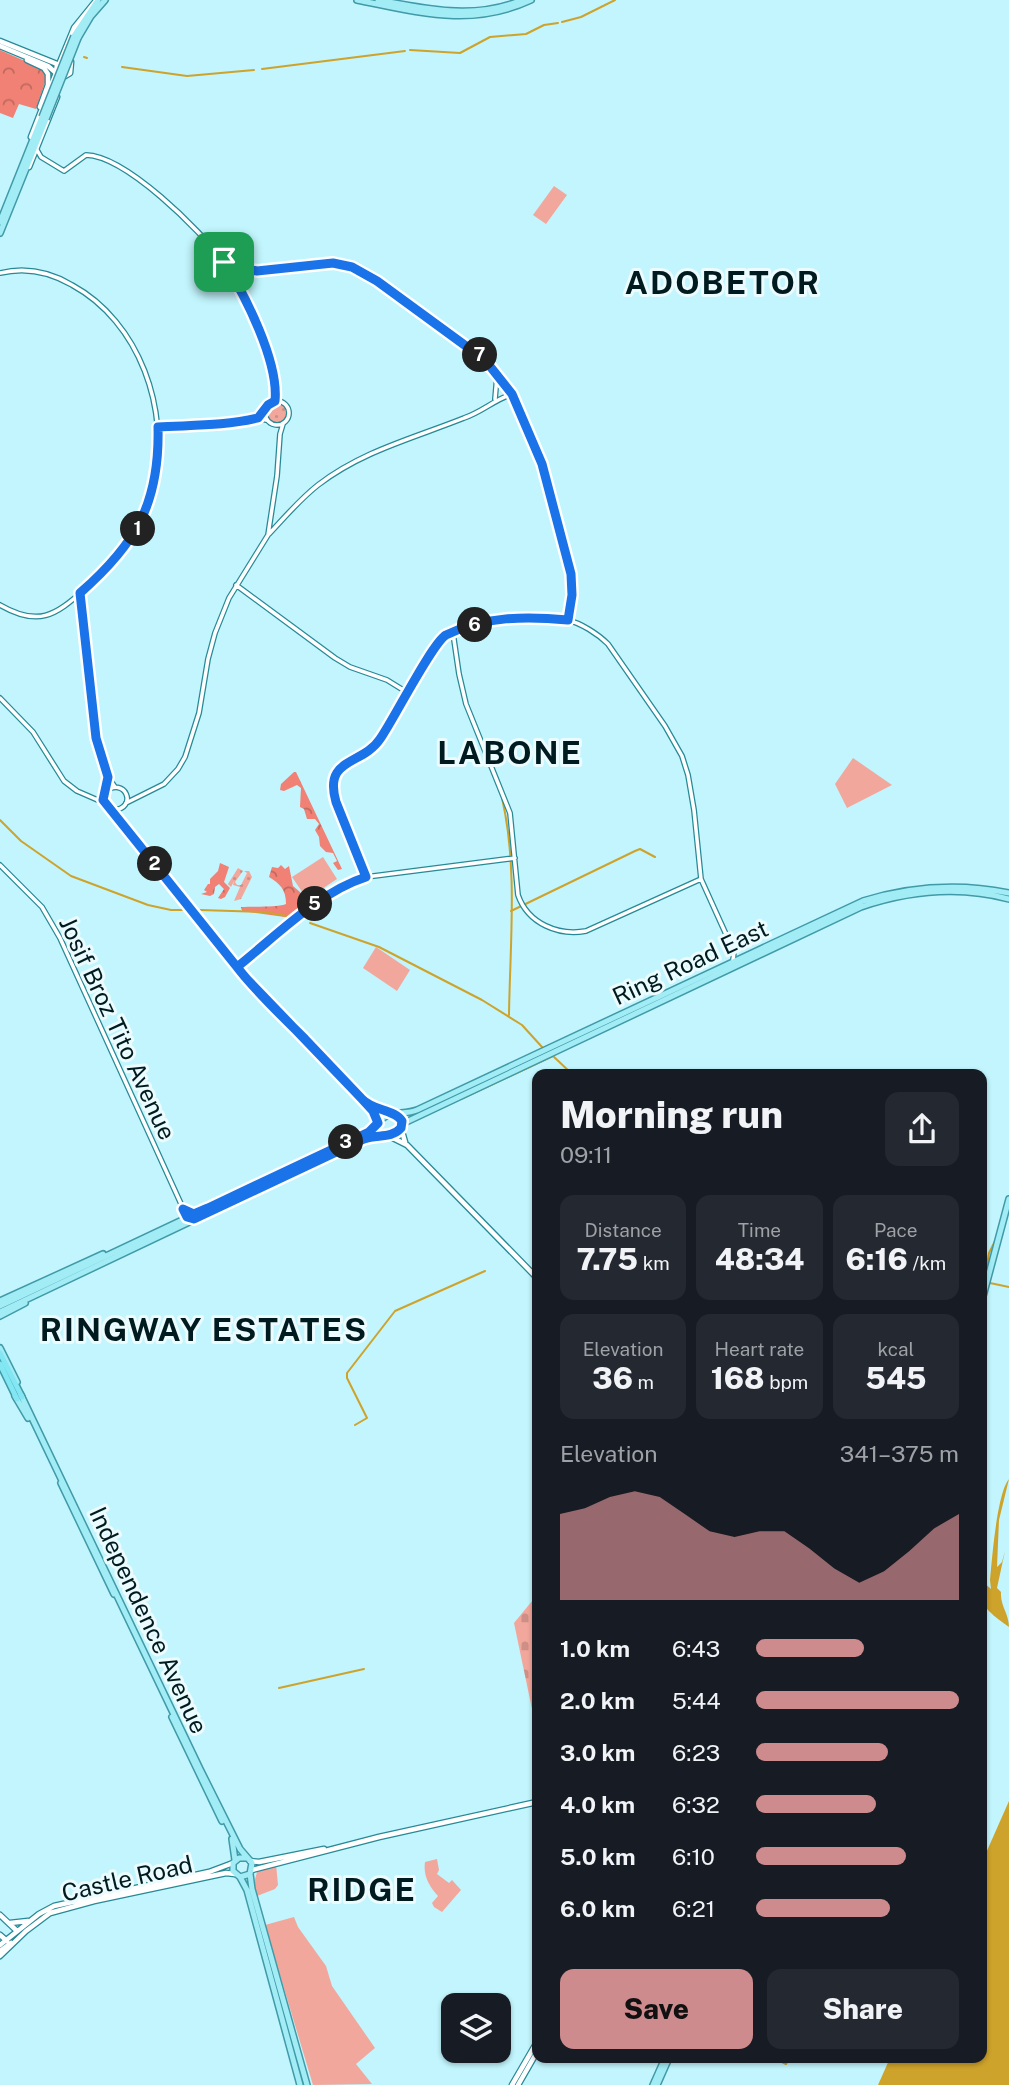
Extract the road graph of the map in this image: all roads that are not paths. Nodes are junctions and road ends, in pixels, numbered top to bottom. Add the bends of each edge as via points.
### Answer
1 (356, 0) edge
2 (378, 0) edge
3 (522, 0) edge
4 (531, 0) edge
5 (101, 1) edge
6 (0, 44) edge
7 (18, 53) junction
8 (59, 63) junction
9 (69, 65) junction
10 (56, 73) junction
11 (65, 76) junction
12 (42, 118) junction
13 (37, 150) junction
14 (41, 157) junction
15 (33, 158) junction
16 (22, 177) junction
17 (0, 222) edge
18 (0, 233) edge
19 (224, 262) junction
20 (249, 270) junction
21 (0, 273) edge
22 (237, 284) junction
23 (495, 371) junction
24 (275, 389) junction
25 (512, 394) junction
26 (495, 399) junction
27 (275, 401) junction
28 (282, 402) junction
29 (265, 412) junction
30 (258, 418) junction
31 (266, 420) junction
32 (283, 424) junction
33 (276, 426) junction
34 (158, 427) junction
35 (280, 434) junction
36 (268, 536) junction
37 (236, 586) junction
38 (80, 593) junction
39 (71, 601) junction
40 (0, 605) edge
41 (83, 609) junction
42 (568, 620) junction
43 (453, 633) junction
44 (408, 693) junction
45 (0, 698) edge
46 (108, 777) junction
47 (115, 786) junction
48 (106, 790) junction
49 (126, 794) junction
50 (103, 795) junction
51 (135, 797) junction
52 (94, 798) junction
53 (126, 803) junction
54 (104, 805) junction
55 (122, 808) junction
56 (111, 810) junction
57 (121, 820) junction
58 (512, 858) junction
59 (0, 865) edge
60 (366, 877) junction
61 (701, 879) junction
62 (910, 892) junction
63 (1009, 893) edge
64 (1009, 898) edge
65 (734, 952) junction
66 (745, 955) junction
67 (733, 960) junction
68 (237, 967) junction
69 (590, 1031) junction
70 (369, 1105) junction
71 (393, 1114) junction
72 (377, 1124) junction
73 (401, 1126) junction
74 (387, 1135) junction
75 (407, 1145) junction
76 (336, 1150) junction
77 (1009, 1199) edge
78 (183, 1210) junction
79 (187, 1217) junction
80 (194, 1217) junction
81 (177, 1222) junction
82 (163, 1233) junction
83 (111, 1259) junction
84 (532, 1273) edge
85 (987, 1281) edge
86 (0, 1309) edge
87 (0, 1350) edge
88 (2, 1367) edge
89 (19, 1398) junction
90 (532, 1803) edge
91 (342, 1846) junction
92 (248, 1859) junction
93 (234, 1861) junction
94 (251, 1872) junction
95 (237, 1875) junction
96 (169, 1881) junction
97 (150, 1884) junction
98 (0, 1915) edge
99 (32, 1919) junction
100 (9, 1922) junction
101 (0, 1925) edge
102 (26, 1931) junction
103 (0, 1935) edge
104 (13, 1938) junction
105 (0, 1945) edge
106 (0, 1951) edge
107 (0, 1956) edge
108 (532, 2052) edge
109 (532, 2060) edge
110 (665, 2063) edge
111 (305, 2084) edge
112 (515, 2085) edge
113 (655, 2085) edge

1 - 4 main road via 466,17 495,14
2 - 3 main road via 468,13
5 - 8 main road via 88,8 74,28
5 - 9 main road
5 - 12 main road, bridge via 76,37
6 - 7 main road
6 - 8 main road
7 - 10 main road
7 - 12 main road via 48,74
8 - 9 main road
8 - 10 main road
9 - 11 main road via 70,73
10 - 11 main road
10 - 12 main road
11 - 13 main road
12 - 16 main road
12 - 17 main road
13 - 14 street
13 - 15 main road
14 - 15 street
14 - 19 street via 64,171 86,155 112,162 163,200
15 - 16 main road
16 - 18 main road
19 - 20 street
19 - 22 street
20 - 22 street
20 - 23 street via 333,263 352,267 435,321
21 - 34 street via 48,274 96,300 134,347
22 - 24 street via 261,334
23 - 25 street
23 - 26 street
24 - 27 street
24 - 28 street
25 - 26 street
25 - 42 street via 538,452 569,561
26 - 36 street via 466,418 376,450 341,469 309,492
27 - 28 street
27 - 29 street
28 - 32 street via 290,415
29 - 30 street
29 - 31 street
30 - 31 street
30 - 34 street via 209,426
31 - 33 street
32 - 33 street
32 - 35 street
33 - 35 street
34 - 38 street via 154,485 138,528 113,562
35 - 36 street
36 - 37 street
37 - 44 street via 334,658
37 - 51 street via 213,640 185,757 164,785
38 - 39 street
38 - 41 street
39 - 40 street via 56,613 41,617
39 - 41 street
41 - 46 street via 96,738
42 - 43 street via 499,620
42 - 61 street via 603,639 679,750 694,810
43 - 44 street via 440,640
43 - 58 street via 466,704 508,807
44 - 60 street via 377,744 337,769 333,785
45 - 52 street via 33,732 64,781
46 - 47 street
46 - 48 street
47 - 48 street
47 - 49 street
48 - 50 street
49 - 51 street
49 - 53 street
50 - 52 street
50 - 54 street
51 - 53 street
52 - 54 street
53 - 55 street
54 - 56 street
55 - 56 street
55 - 57 street
56 - 57 street
57 - 68 street
58 - 60 street
58 - 61 street via 522,903 553,930 594,929
59 - 78 street, Josif Broz Tito Avenue via 42,907 60,938
60 - 68 street via 335,890
61 - 65 street
62 - 63 main road, Ring Road East via 965,886
62 - 64 main road, Ring Road East
62 - 66 main road, Ring Road East via 863,901
62 - 69 main road, Ring Road East via 854,910
65 - 66 street
65 - 67 street
66 - 67 main road, Ring Road East
67 - 69 main road, Ring Road East
68 - 70 street
69 - 71 main road, Ring Road East via 417,1110
69 - 73 main road, Ring Road East
70 - 71 street
70 - 72 street
71 - 72 main road
71 - 73 main road via 401,1119
72 - 74 main road via 378,1131
72 - 76 main road
73 - 74 main road
73 - 75 main road
74 - 75 main road
74 - 76 main road
75 - 84 main road
76 - 80 main road
77 - 85 main road
78 - 79 street, Josif Broz Tito Avenue
78 - 80 main road
78 - 81 main road
79 - 80 main road
79 - 81 main road
79 - 82 street
80 - 82 main road
81 - 82 main road
82 - 83 main road
82 - 86 main road via 96,1255
83 - 86 main road
83 - 86 main road via 94,1271
87 - 88 highway, Independence Avenue
87 - 89 main road, Independence Avenue via 15,1377
88 - 89 highway, Independence Avenue
89 - 92 main road, Independence Avenue
89 - 93 main road, Independence Avenue via 233,1842
90 - 91 main road
91 - 92 main road via 259,1862
91 - 94 main road
92 - 93 main road
92 - 94 main road, Independence Avenue
93 - 95 main road, Independence Avenue
93 - 96 main road, Castle Road via 220,1870
94 - 95 main road
94 - 111 main road
95 - 102 main road, Castle Road via 226,1873 94,1901 91,1909 85,1904 50,1913
95 - 111 main road via 247,1890
96 - 97 main road, Castle Road
96 - 97 main road via 159,1872
97 - 99 main road, Castle Road via 57,1905
98 - 100 main road
99 - 100 main road
99 - 104 main road, Castle Road
100 - 101 main road
100 - 104 main road
102 - 104 main road
102 - 107 main road, Castle Road
103 - 104 main road
104 - 105 main road, Castle Road
104 - 106 main road
108 - 112 main road
109 - 112 main road
110 - 113 main road

